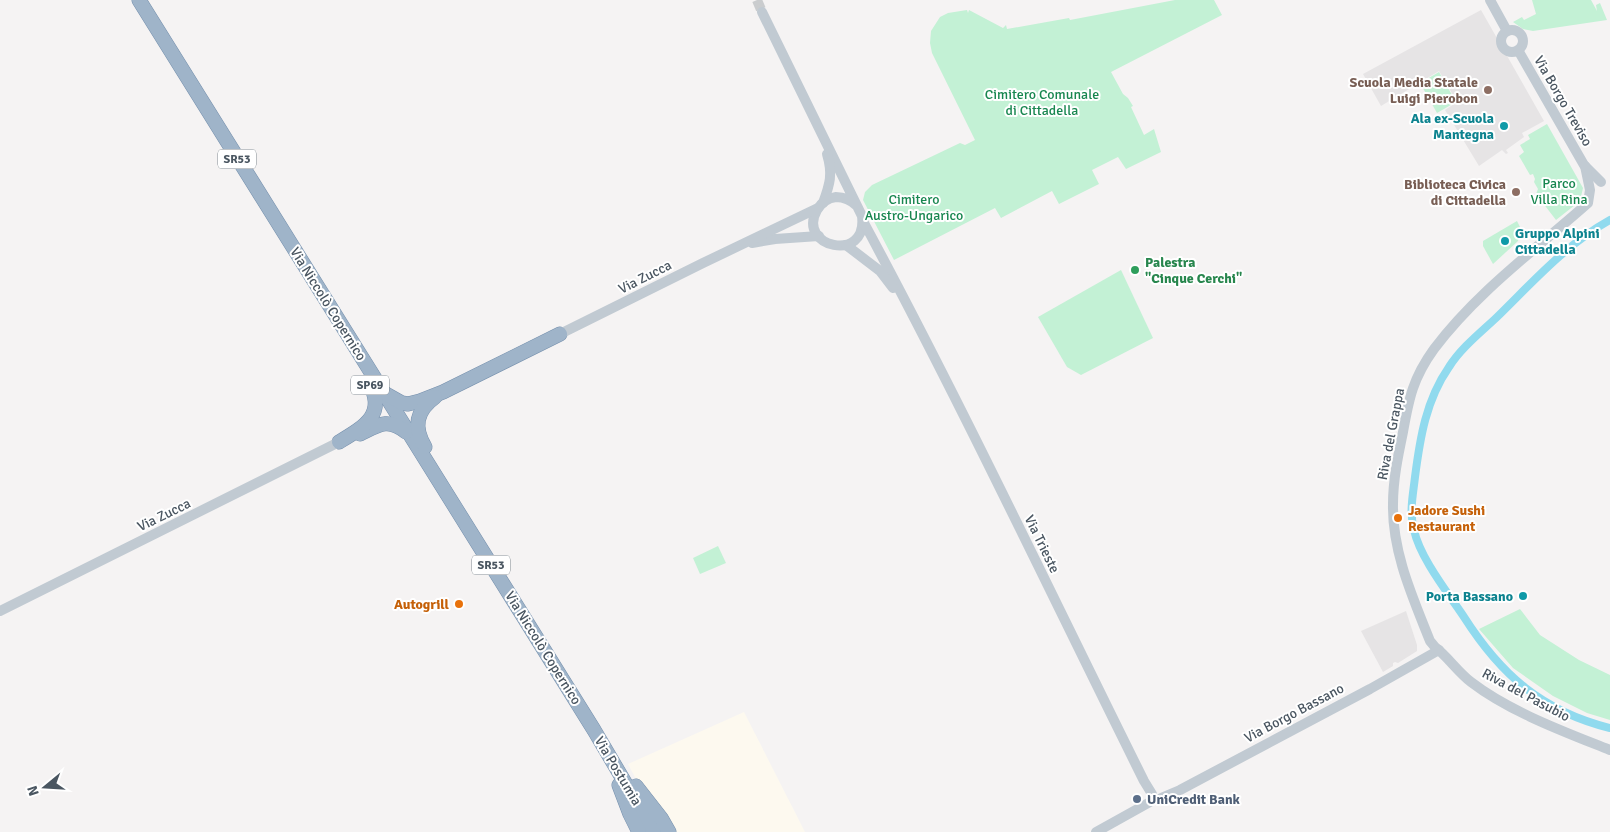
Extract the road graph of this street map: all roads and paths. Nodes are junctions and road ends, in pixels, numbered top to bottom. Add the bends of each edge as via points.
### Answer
1 (138, 0) edge
2 (1490, 0) edge
3 (762, 12) tunnel mouth
4 (1507, 32) junction
5 (1518, 50) junction
6 (816, 120) junction
7 (1585, 166) junction
8 (1605, 182) edge
9 (1590, 195) junction
10 (820, 205) junction
11 (857, 206) junction
12 (862, 222) junction
13 (819, 236) junction
14 (741, 244) junction
15 (846, 245) junction
16 (908, 305) junction
17 (336, 317) junction
18 (560, 334) joint
19 (383, 392) junction
20 (443, 392) junction
21 (413, 440) junction
22 (339, 442) junction
23 (456, 508) junction
24 (0, 611) edge
25 (1439, 650) junction
26 (582, 710) joint
27 (594, 730) junction
28 (1610, 750) edge
29 (1154, 798) junction
30 (640, 832) edge
31 (654, 832) edge
32 (669, 832) edge
33 (1096, 832) edge

1 - 17 highway, Via Niccolò Copernico / SR53
2 - 4 street, Via Borgo Treviso
3 - 6 street
4 - 5 street, Via Borgo Treviso via 1515,31 1522,36
4 - 5 street, Via Borgo Treviso via 1502,38 1502,47 1510,52
5 - 7 street, Via Borgo Treviso
6 - 10 street via 830,163 831,183
6 - 11 street
7 - 8 street, Via Borgo Treviso
7 - 9 street, Via Borgo Treviso
8 - 9 street, Riva del Grappa
9 - 25 street, Riva del Grappa via 1588,203 1494,283 1465,314 1434,349 1410,395 1396,475 1394,522 1401,562 1415,603 1430,642
10 - 11 street, Via Zucca / SP69 via 839,197
10 - 13 street via 814,222
10 - 14 street, Via Zucca / SP69
11 - 12 street, SP69
12 - 15 street via 858,236
12 - 16 street, Via Trieste / SP69
13 - 14 street, Via Zucca / SP69
13 - 15 street, Via Zucca / SP69 via 831,245
14 - 18 street, Via Zucca / SP69
15 - 16 street, Via Trieste / SP69 via 880,271
16 - 29 street, Via Trieste / SP69
17 - 19 highway, Via Niccolò Copernico / SR53
17 - 22 highway, SP69 via 376,403 367,423
18 - 20 highway, SP69
19 - 20 highway, SP69 via 397,402 408,404
19 - 21 highway, Via Niccolò Copernico / SR53
20 - 23 highway, SP69 via 423,408 417,425 421,440 442,475
21 - 22 highway, SP69 via 397,426 386,424
21 - 23 highway, Via Niccolò Copernico / SR53
22 - 24 street, Via Zucca / SP69
23 - 26 highway, Via Niccolò Copernico / SR53
25 - 28 street, Riva del Pasubio via 1471,682 1499,700
25 - 29 street, Via Borgo Bassano via 1180,790
26 - 27 highway, Via Postumia / SR53
27 - 30 highway
27 - 31 highway, Via Postumia / SR53
27 - 32 highway
29 - 33 street, Via Borgo Bassano

